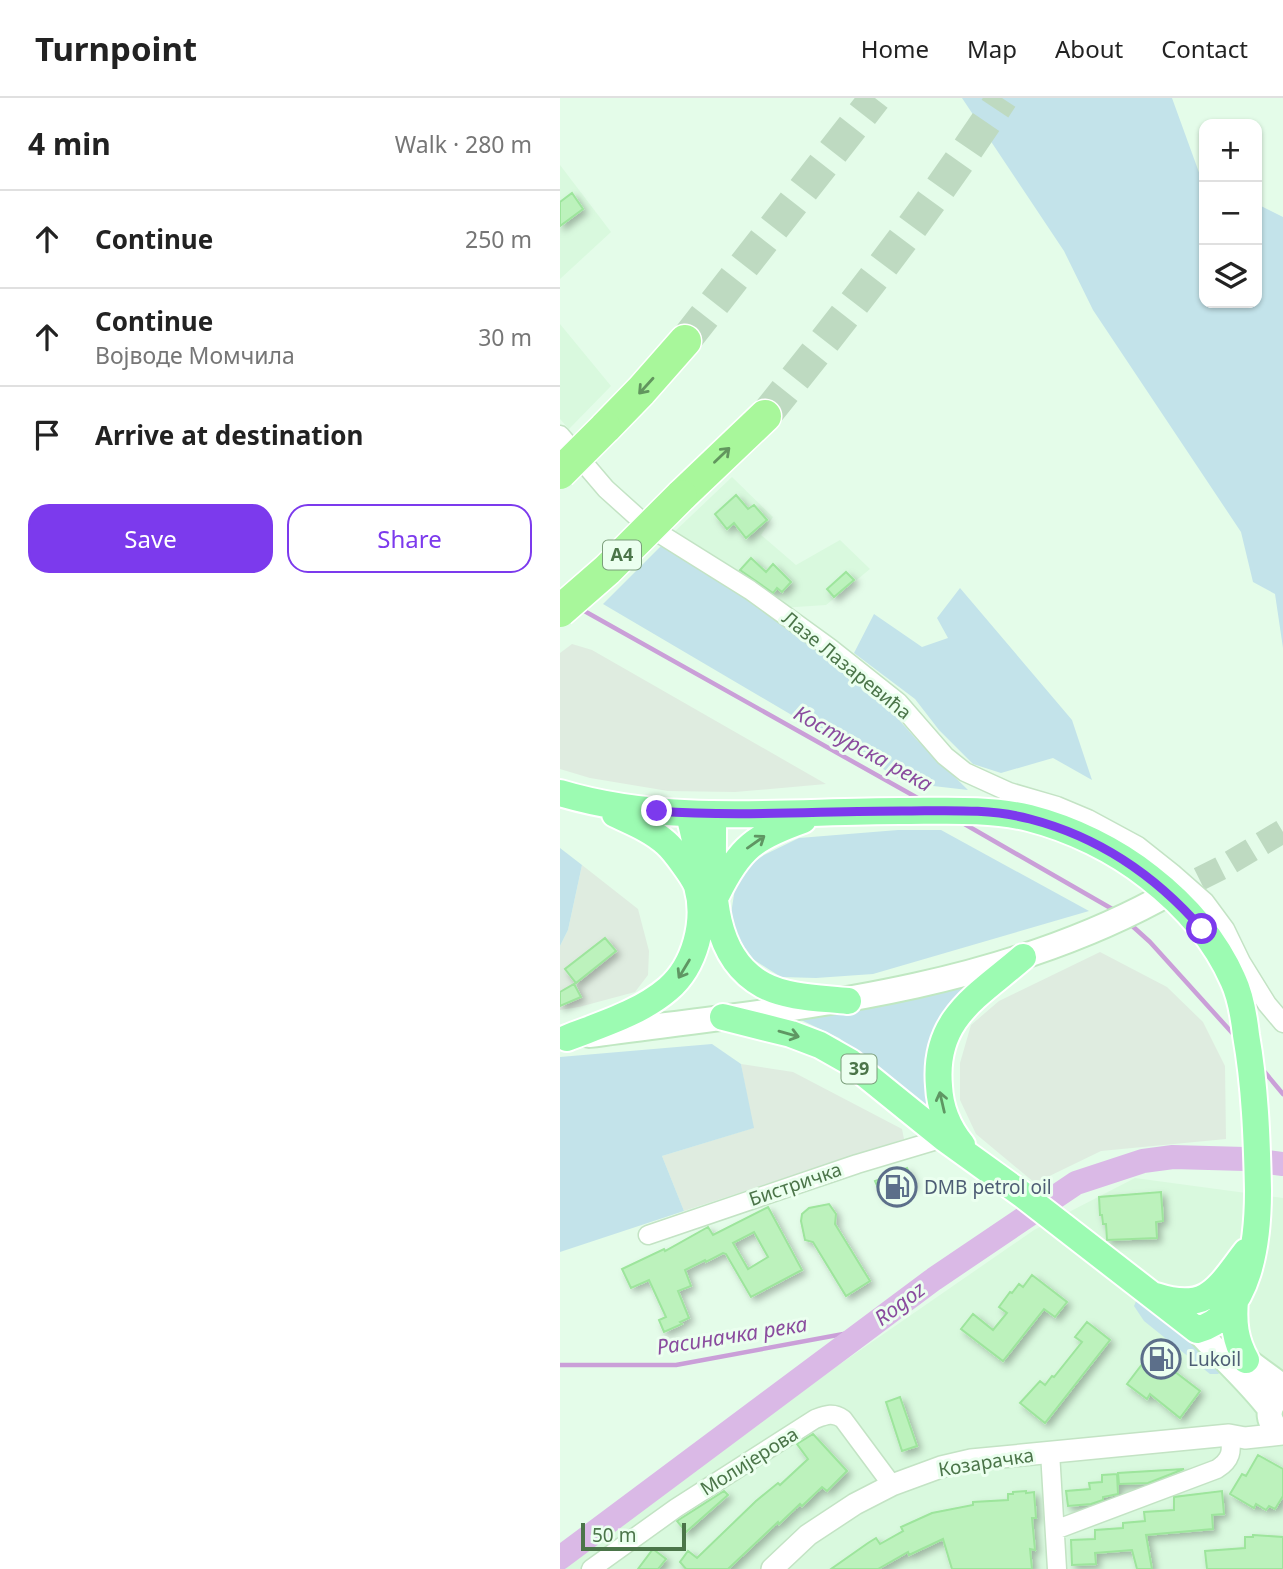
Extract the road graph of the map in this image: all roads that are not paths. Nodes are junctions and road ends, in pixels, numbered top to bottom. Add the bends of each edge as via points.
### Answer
1 (685, 341) tunnel mouth
2 (765, 416) tunnel mouth
3 (560, 435) edge
4 (560, 473) edge
5 (560, 611) edge
6 (560, 793) edge
7 (592, 803) junction
8 (825, 812) junction
9 (701, 814) junction
10 (706, 890) junction
11 (1152, 904) tunnel mouth
12 (1023, 957) junction
13 (848, 1001) junction
14 (723, 1017) junction
15 (1283, 1023) edge
16 (563, 1038) edge
17 (943, 1138) junction
18 (975, 1160) junction
19 (648, 1235) dead end
20 (1149, 1293) junction
21 (1226, 1296) junction
22 (1197, 1330) junction
23 (1246, 1360) junction
24 (1283, 1387) edge
25 (1277, 1417) edge
26 (1230, 1436) junction
27 (1050, 1452) junction
28 (892, 1485) junction
29 (1055, 1530) junction
30 (591, 1569) edge
31 (772, 1569) edge
32 (1057, 1569) edge

1 -> 4 highway, bridge
5 -> 2 highway, A4, bridge
3 - 15 street, Лазе Лазаревића via 606,489 646,525 750,590 830,648 898,702 965,772 1088,819 1138,846 1172,873 1205,902 1225,929 1241,962
6 - 7 main road
7 - 9 main road
7 - 10 main road via 641,825 667,843
8 - 9 main road
10 -> 8 main road via 758,839
8 - 21 main road via 960,811 1027,818 1085,839 1137,868 1164,888 1202,929 1235,983 1254,1097 1256,1240
9 - 10 main road
10 - 13 main road via 735,963 745,973 784,992
10 -> 16 main road via 692,956 667,991 639,1008
11 - 12 main road
12 - 13 main road via 932,984
18 -> 12 main road, 39 via 954,1135 944,1113 939,1094 940,1051 962,1009
13 - 14 main road
14 - 16 main road
14 -> 17 main road, 39 via 820,1045 850,1062
17 - 18 main road, 39
17 - 19 street, Бистричка
18 - 20 main road, 39
20 - 21 main road, 39 via 1184,1302
20 - 22 main road, 39
21 - 22 main road via 1217,1321
21 - 23 main road
22 - 23 main road
22 - 25 main road
23 - 24 main road
25 - 26 street, Козарачка
26 - 27 street, Козарачка
26 - 29 street via 1231,1455 1217,1469
27 - 28 street, Козарачка via 961,1462
27 - 29 street
28 - 30 street, Молијерова via 843,1419 826,1415 676,1508
28 - 31 street, Козарачка via 808,1535
29 - 32 street

